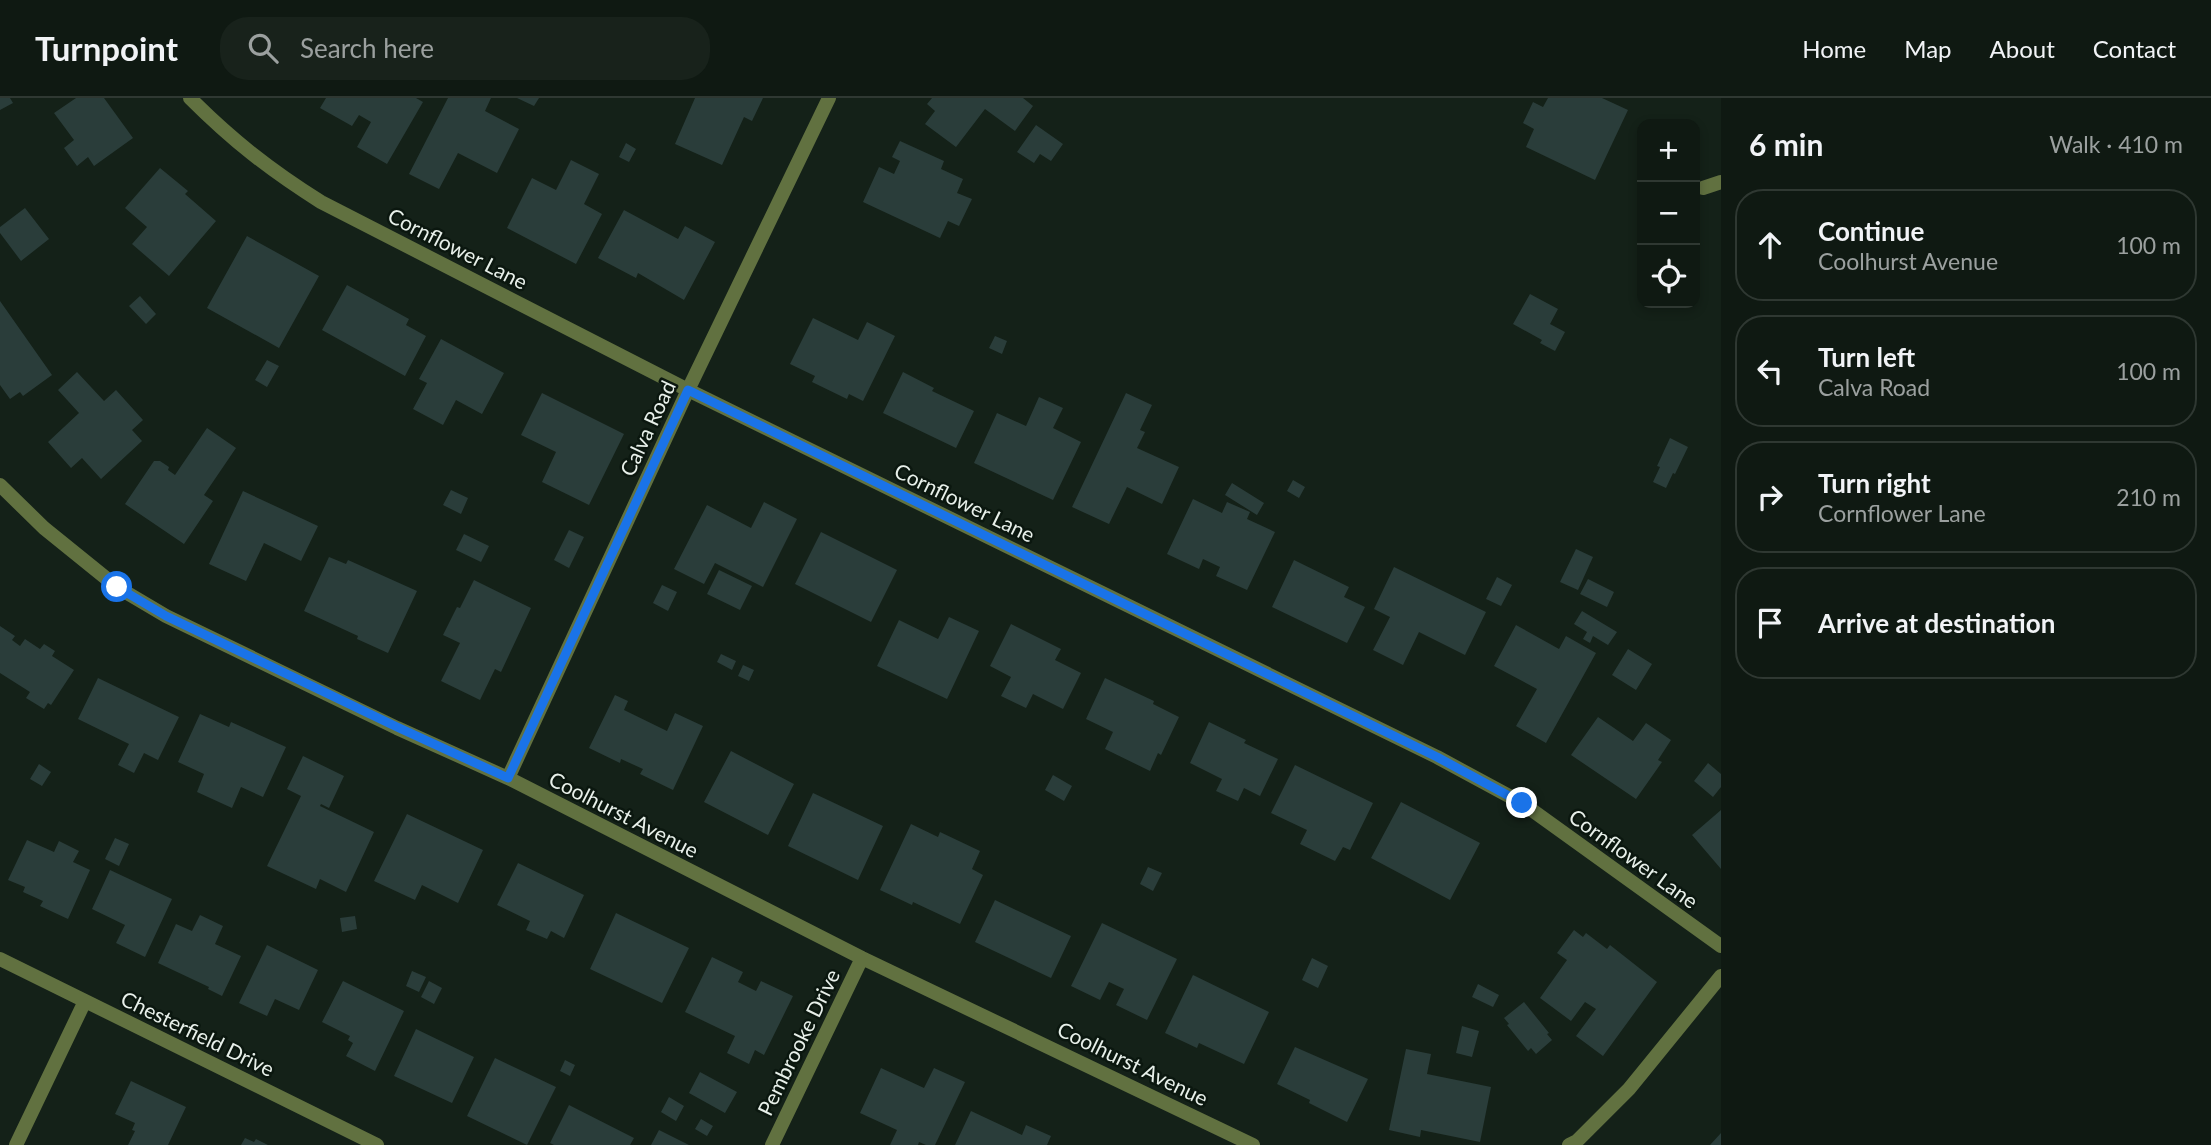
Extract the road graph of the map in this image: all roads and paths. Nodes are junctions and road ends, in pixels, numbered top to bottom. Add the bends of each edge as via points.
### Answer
1 (190, 98) edge
2 (829, 98) edge
3 (1721, 182) edge
4 (1703, 188) dead end
5 (688, 390) junction
6 (0, 485) edge
7 (508, 778) junction
8 (1721, 946) edge
9 (862, 958) junction
10 (0, 959) edge
11 (1721, 976) edge
12 (85, 1000) junction
13 (16, 1145) edge
14 (377, 1145) edge
15 (772, 1145) edge
16 (1253, 1145) edge
17 (1569, 1145) edge

1 - 5 street, Cornflower Lane via 272,171 321,202
2 - 5 street, Calva Road
3 - 4 street
5 - 7 street, Calva Road
5 - 8 street, Cornflower Lane via 1450,763 1522,803
6 - 7 street, Coolhurst Avenue via 117,587 166,616
7 - 9 street, Coolhurst Avenue
9 - 15 street, Pembrooke Drive
9 - 16 street, Coolhurst Avenue
10 - 12 street, Chesterfield Drive
11 - 17 street via 1629,1089
12 - 13 street
12 - 14 street, Chesterfield Drive

